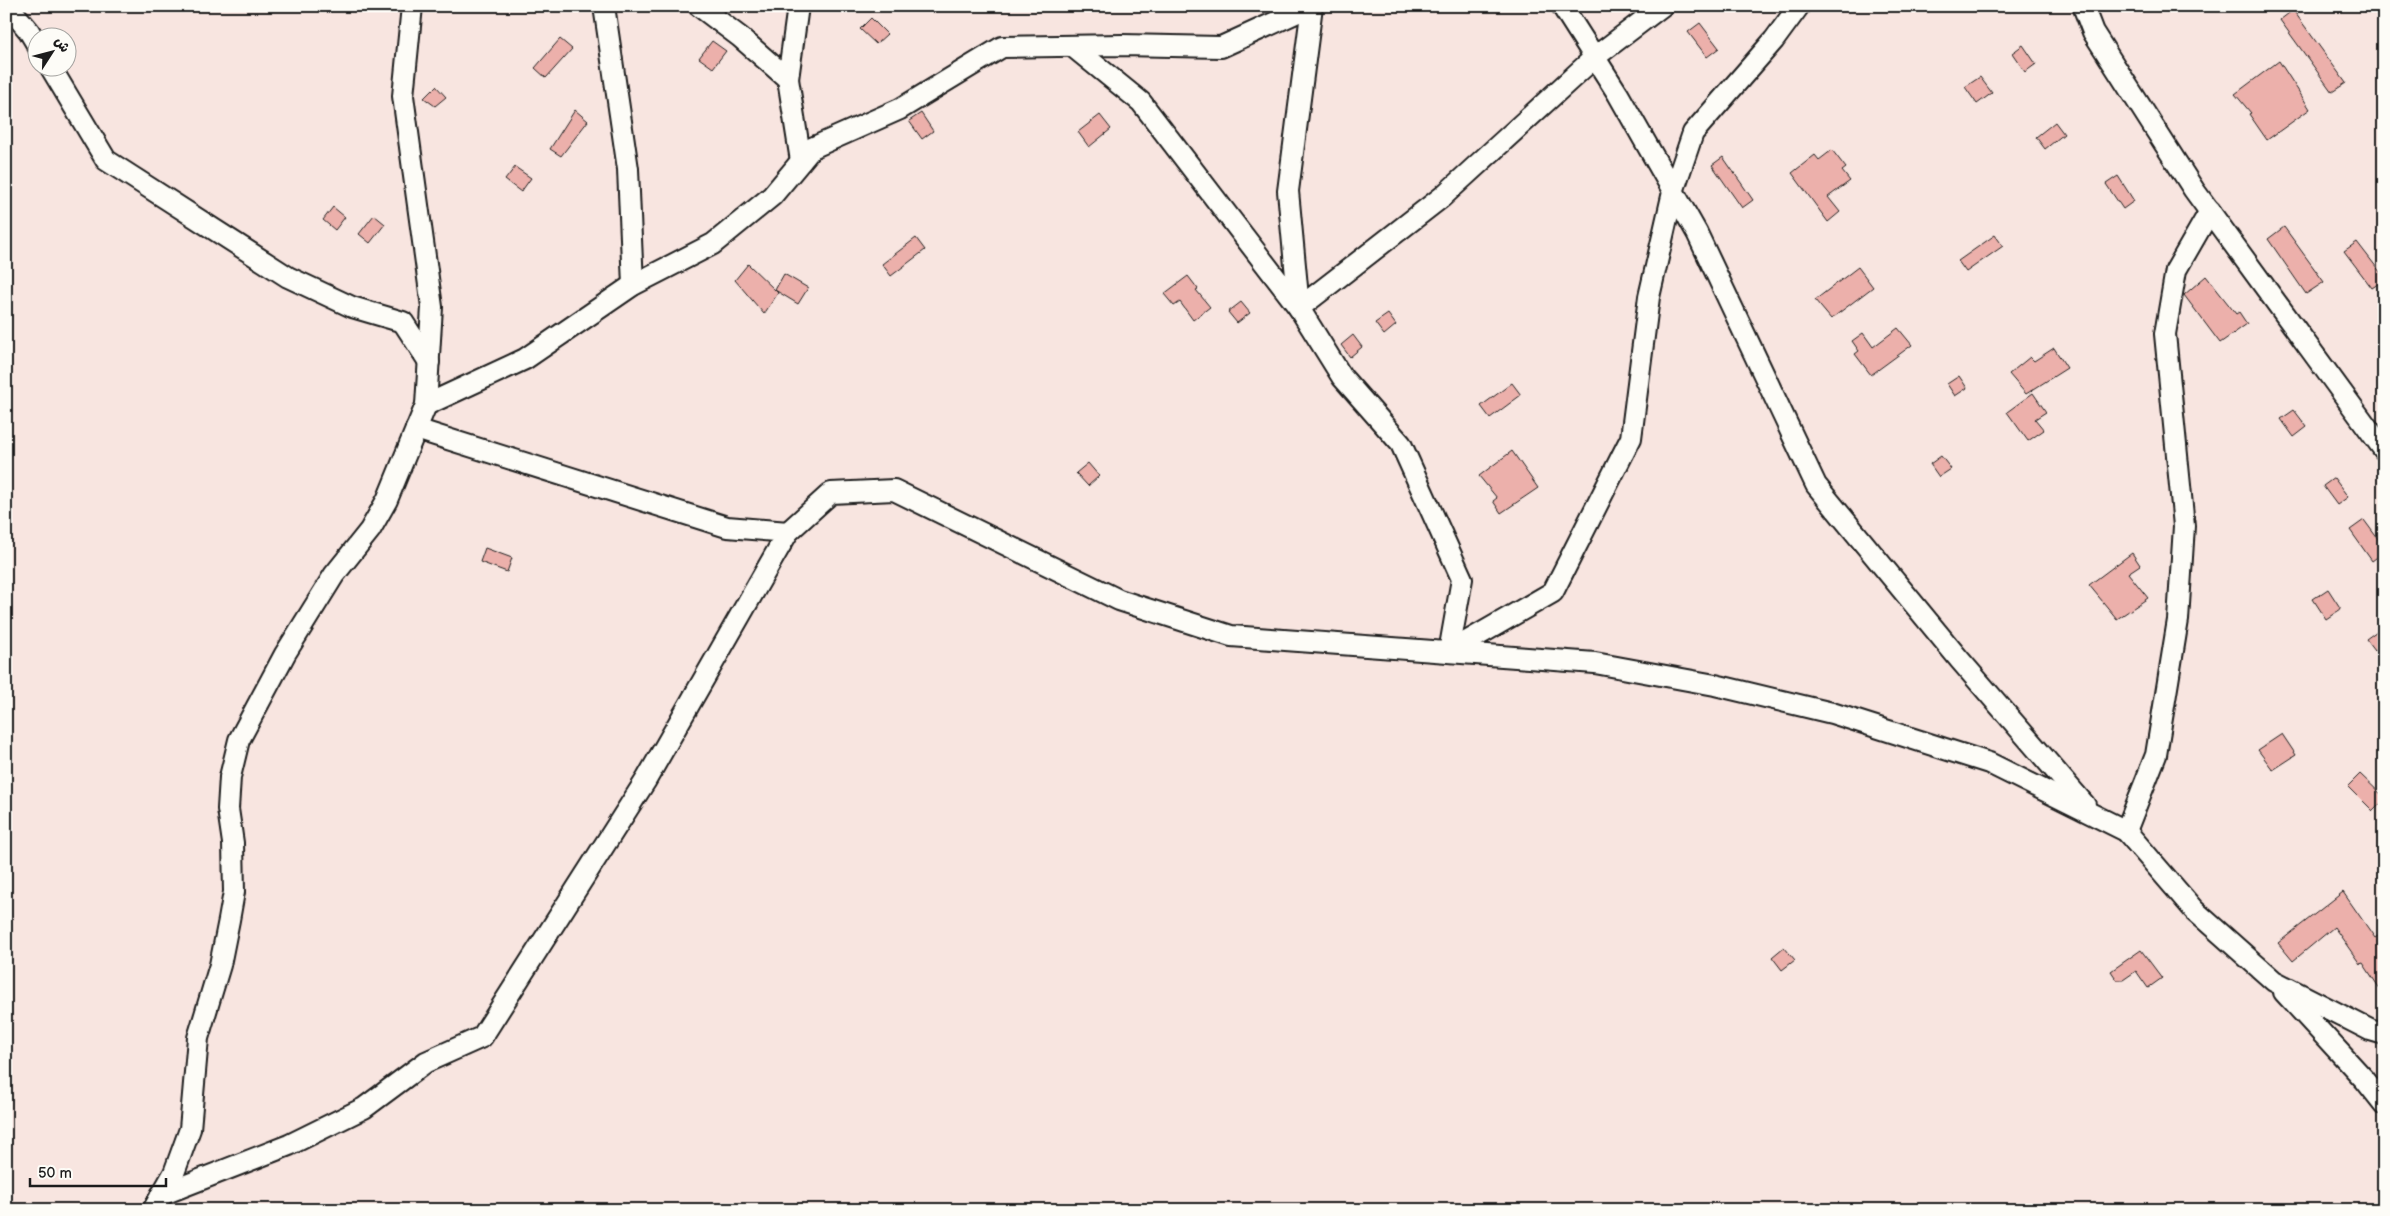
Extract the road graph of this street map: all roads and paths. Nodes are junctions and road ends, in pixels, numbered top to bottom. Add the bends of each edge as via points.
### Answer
1 (8, 6) edge
2 (412, 6) edge
3 (604, 6) edge
4 (699, 6) edge
5 (798, 6) edge
6 (1311, 6) edge
7 (1562, 6) edge
8 (1662, 6) edge
9 (1799, 6) edge
10 (2083, 6) edge
11 (28, 33) edge
12 (1072, 46) junction
13 (1595, 57) junction
14 (57, 78) edge
15 (788, 79) junction
16 (801, 161) junction
17 (1673, 192) junction
18 (2210, 211) junction
19 (633, 285) junction
20 (1299, 308) junction
21 (429, 362) junction
22 (426, 405) junction
23 (416, 429) junction
24 (2384, 450) edge
25 (788, 532) junction
26 (1449, 652) junction
27 (2092, 813) junction
28 (2126, 831) junction
29 (2274, 981) junction
30 (2384, 1034) edge
31 (2384, 1104) edge
32 (157, 1202) edge

1 - 11 street
2 - 21 street via 403,96 432,307
3 - 19 street via 628,169
4 - 15 street
5 - 15 street
6 - 12 street via 1221,47
6 - 20 street via 1288,191
7 - 13 street
8 - 13 street
9 - 17 street via 1693,134
10 - 18 street via 2093,32
12 - 16 street via 1002,47 900,109 812,148
12 - 20 street via 1141,102
13 - 17 street
13 - 20 street via 1442,197
14 - 21 street via 106,160 288,278 352,307 403,322
15 - 16 street
16 - 19 street via 772,196 713,244
17 - 26 street via 1649,297 1631,438 1553,592
17 - 27 street via 1696,233 1816,485 1959,659
18 - 24 street
18 - 28 street via 2176,270 2165,334 2184,526 2178,620 2156,754
19 - 22 street via 525,359
20 - 26 street via 1342,376 1401,444 1462,579
21 - 22 street
22 - 23 street
23 - 25 street via 726,527
23 - 32 street via 387,500 370,530 324,591 285,654 239,740 230,777 228,809 234,843 234,892 220,965 198,1038 190,1129 174,1173
25 - 26 street via 830,493 894,490 1119,600 1231,636
25 - 32 street via 646,780 482,1036 426,1062 364,1108 289,1145
26 - 27 street via 1595,663 1715,685 1832,713 1989,763
27 - 28 street
28 - 29 street via 2194,910
29 - 30 street
29 - 31 street

